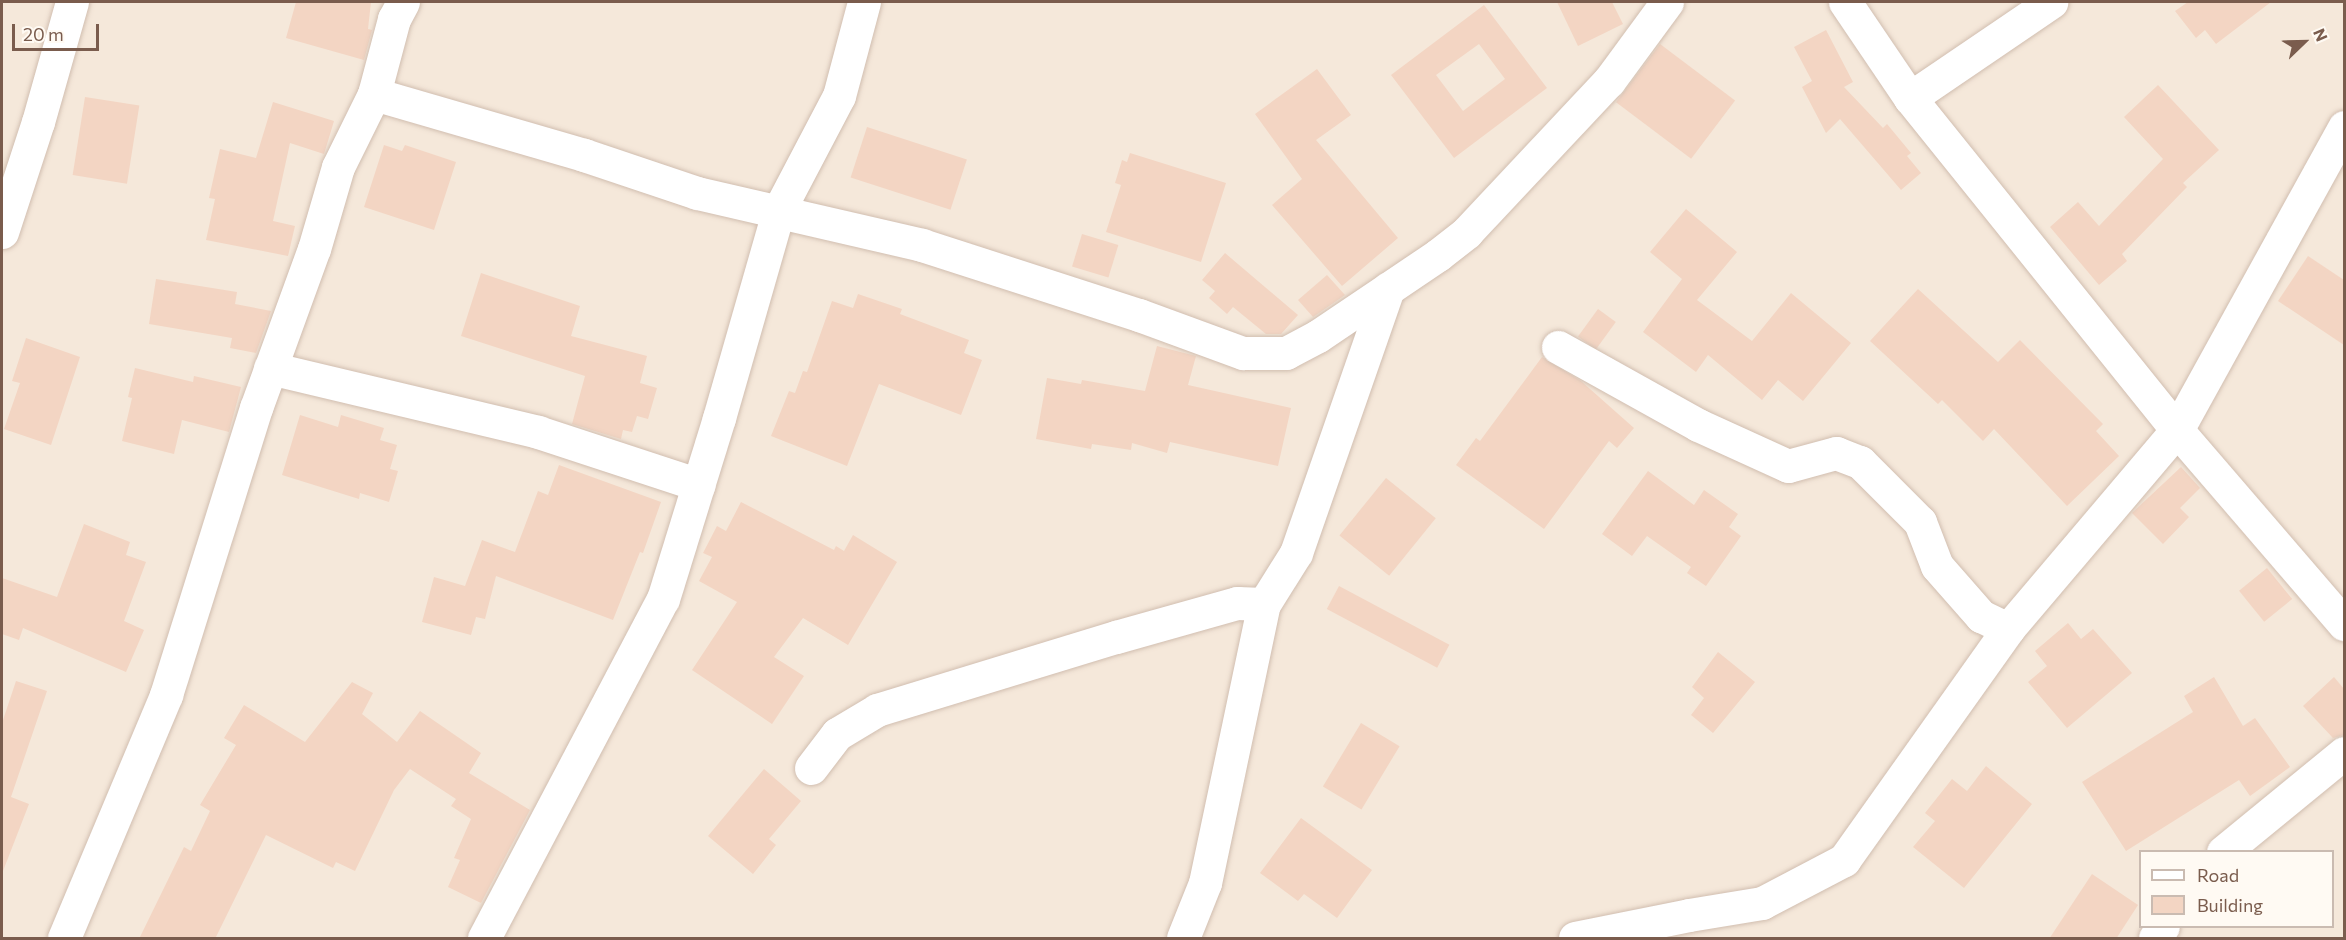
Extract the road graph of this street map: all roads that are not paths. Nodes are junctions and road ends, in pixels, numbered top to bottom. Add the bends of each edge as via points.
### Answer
1 (72, 2) edge
2 (403, 2) edge
3 (864, 2) edge
4 (1667, 2) edge
5 (1845, 2) edge
6 (2050, 2) edge
7 (374, 94) junction
8 (1910, 98) junction
9 (2344, 127) edge
10 (778, 212) junction
11 (2, 232) edge
12 (1388, 289) junction
13 (1558, 348) dead end
14 (270, 368) junction
15 (2177, 430) junction
16 (699, 485) junction
17 (1264, 604) junction
18 (2344, 624) edge
19 (2008, 629) junction
20 (2344, 753) edge
21 (811, 768) dead end
22 (2225, 850) edge
23 (64, 939) edge
24 (484, 939) edge
25 (1182, 939) edge
26 (1575, 939) edge

1 - 11 street
2 - 7 street via 394,19
3 - 10 street via 838,96
4 - 12 street via 1609,81 1521,178 1467,232
5 - 8 street
6 - 8 street
7 - 10 street via 584,155 697,193
7 - 14 street via 338,167 314,249
8 - 15 street
9 - 15 street
10 - 12 street via 922,246 1243,353 1287,353
10 - 16 street
12 - 17 street via 1296,553
13 - 19 street via 1698,425 1788,466 1836,453 1860,462 1920,522 1936,566 1981,616
14 - 16 street via 538,432
14 - 23 street via 166,695
15 - 18 street
15 - 19 street
16 - 24 street via 663,599
17 - 21 street via 1237,603 1160,624 877,710 837,734
17 - 25 street via 1205,884
19 - 26 street via 1844,860 1762,903
20 - 22 street

